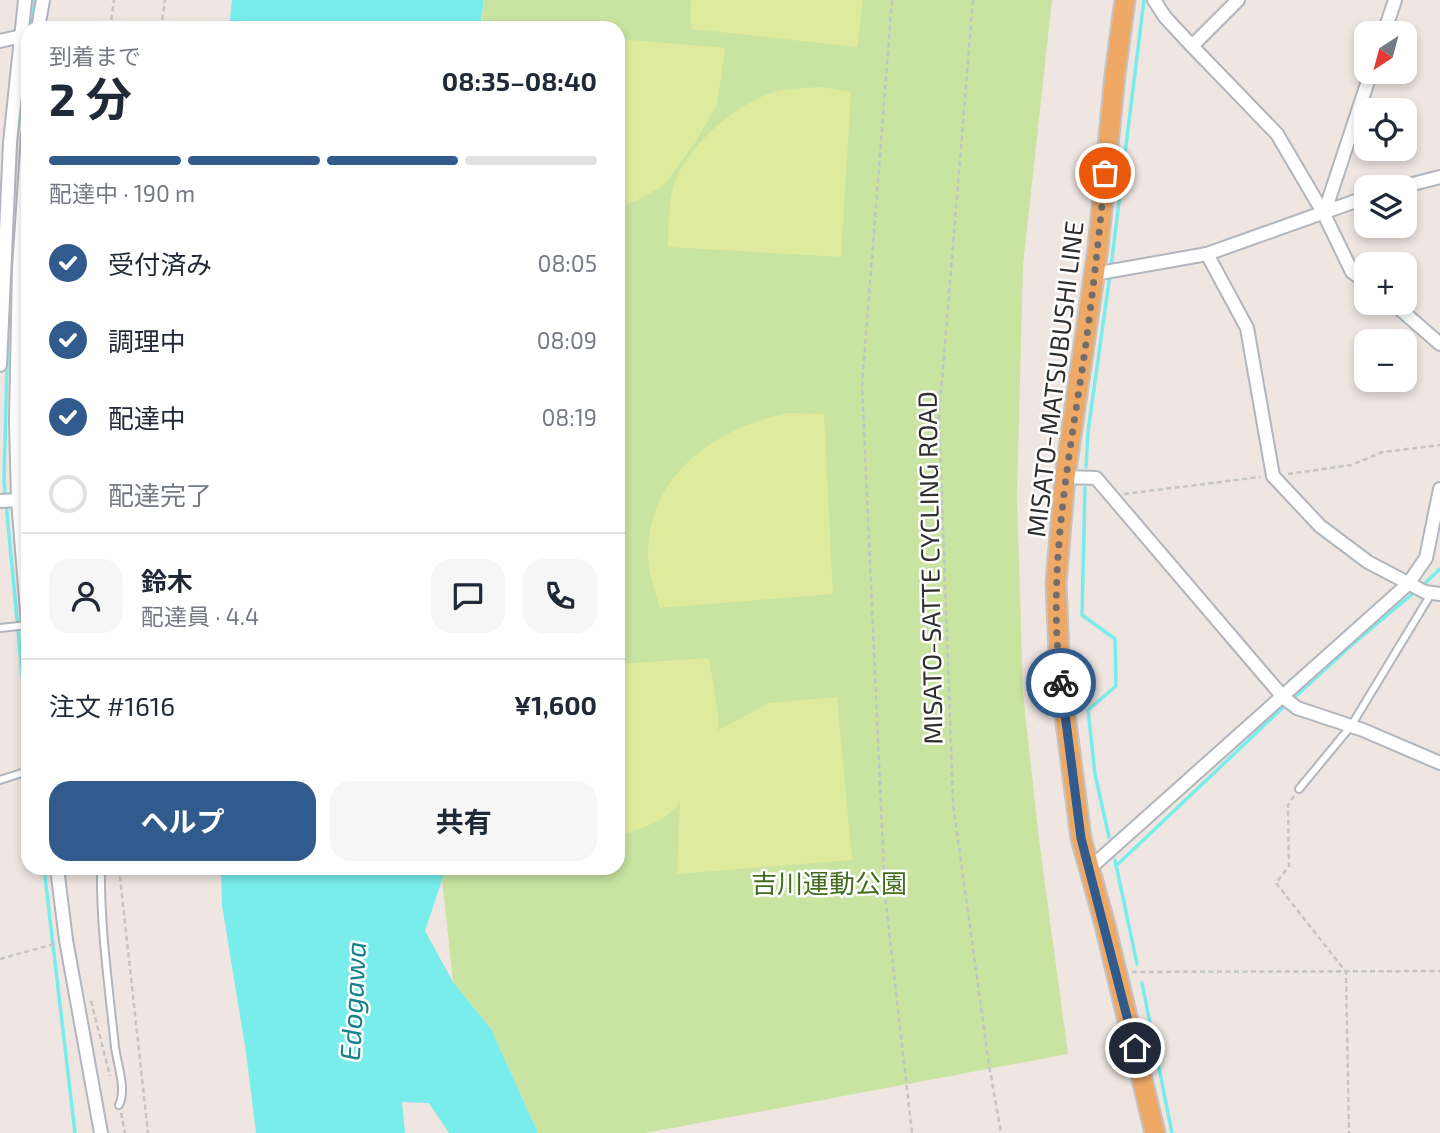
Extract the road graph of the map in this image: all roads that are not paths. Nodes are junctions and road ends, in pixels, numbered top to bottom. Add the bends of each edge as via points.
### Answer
1 (25, 0) edge
2 (43, 0) edge
3 (1125, 0) edge
4 (1154, 0) edge
5 (1238, 0) edge
6 (1395, 0) edge
7 (24, 21) edge
8 (39, 21) edge
9 (1388, 21) edge
10 (21, 36) edge
11 (0, 41) edge
12 (1192, 46) junction
13 (21, 58) edge
14 (1367, 84) edge
15 (1440, 177) edge
16 (1417, 183) edge
17 (1354, 202) edge
18 (1324, 214) junction
19 (21, 239) edge
20 (1207, 254) junction
21 (2, 272) edge
22 (1107, 272) junction
23 (1354, 273) edge
24 (1407, 315) edge
25 (1440, 344) edge
26 (0, 365) edge
27 (1065, 477) junction
28 (1440, 489) edge
29 (0, 494) edge
30 (0, 500) edge
31 (18, 500) junction
32 (21, 538) edge
33 (1408, 584) junction
34 (1436, 593) edge
35 (21, 626) edge
36 (0, 628) edge
37 (1283, 697) junction
38 (1351, 726) junction
39 (1440, 763) edge
40 (21, 773) edge
41 (0, 780) edge
42 (1299, 789) road end
43 (1089, 869) junction
44 (58, 875) edge
45 (101, 875) edge
46 (119, 1105) road end
47 (101, 1133) edge
48 (1155, 1133) edge

1 - 7 street
2 - 8 street
3 - 22 main road, MISATO-MATSUBUSHI LINE
4 - 12 street
5 - 12 street
6 - 9 street
10 - 11 street
12 - 18 street via 1277,134
13 - 21 street
14 - 18 street
15 - 16 street
17 - 18 street
18 - 20 street
18 - 23 street
19 - 31 street
20 - 22 street
20 - 33 street via 1247,328 1273,476 1320,526 1368,562
21 - 26 street
22 - 27 main road, MISATO-MATSUBUSHI LINE
24 - 25 street
27 - 37 street via 1096,478
27 - 43 main road, MISATO-MATSUBUSHI LINE via 1056,583 1060,676
28 - 33 street via 1426,558
29 - 30 street
30 - 31 street
31 - 32 street
33 - 34 street
33 - 37 street
34 - 38 lane
35 - 36 lane
37 - 38 street via 1297,708
37 - 43 street
38 - 39 street
38 - 42 lane
40 - 41 lane
43 - 48 main road, MISATO-MATSUBUSHI LINE
44 - 47 street
45 - 46 lane via 121,1082

